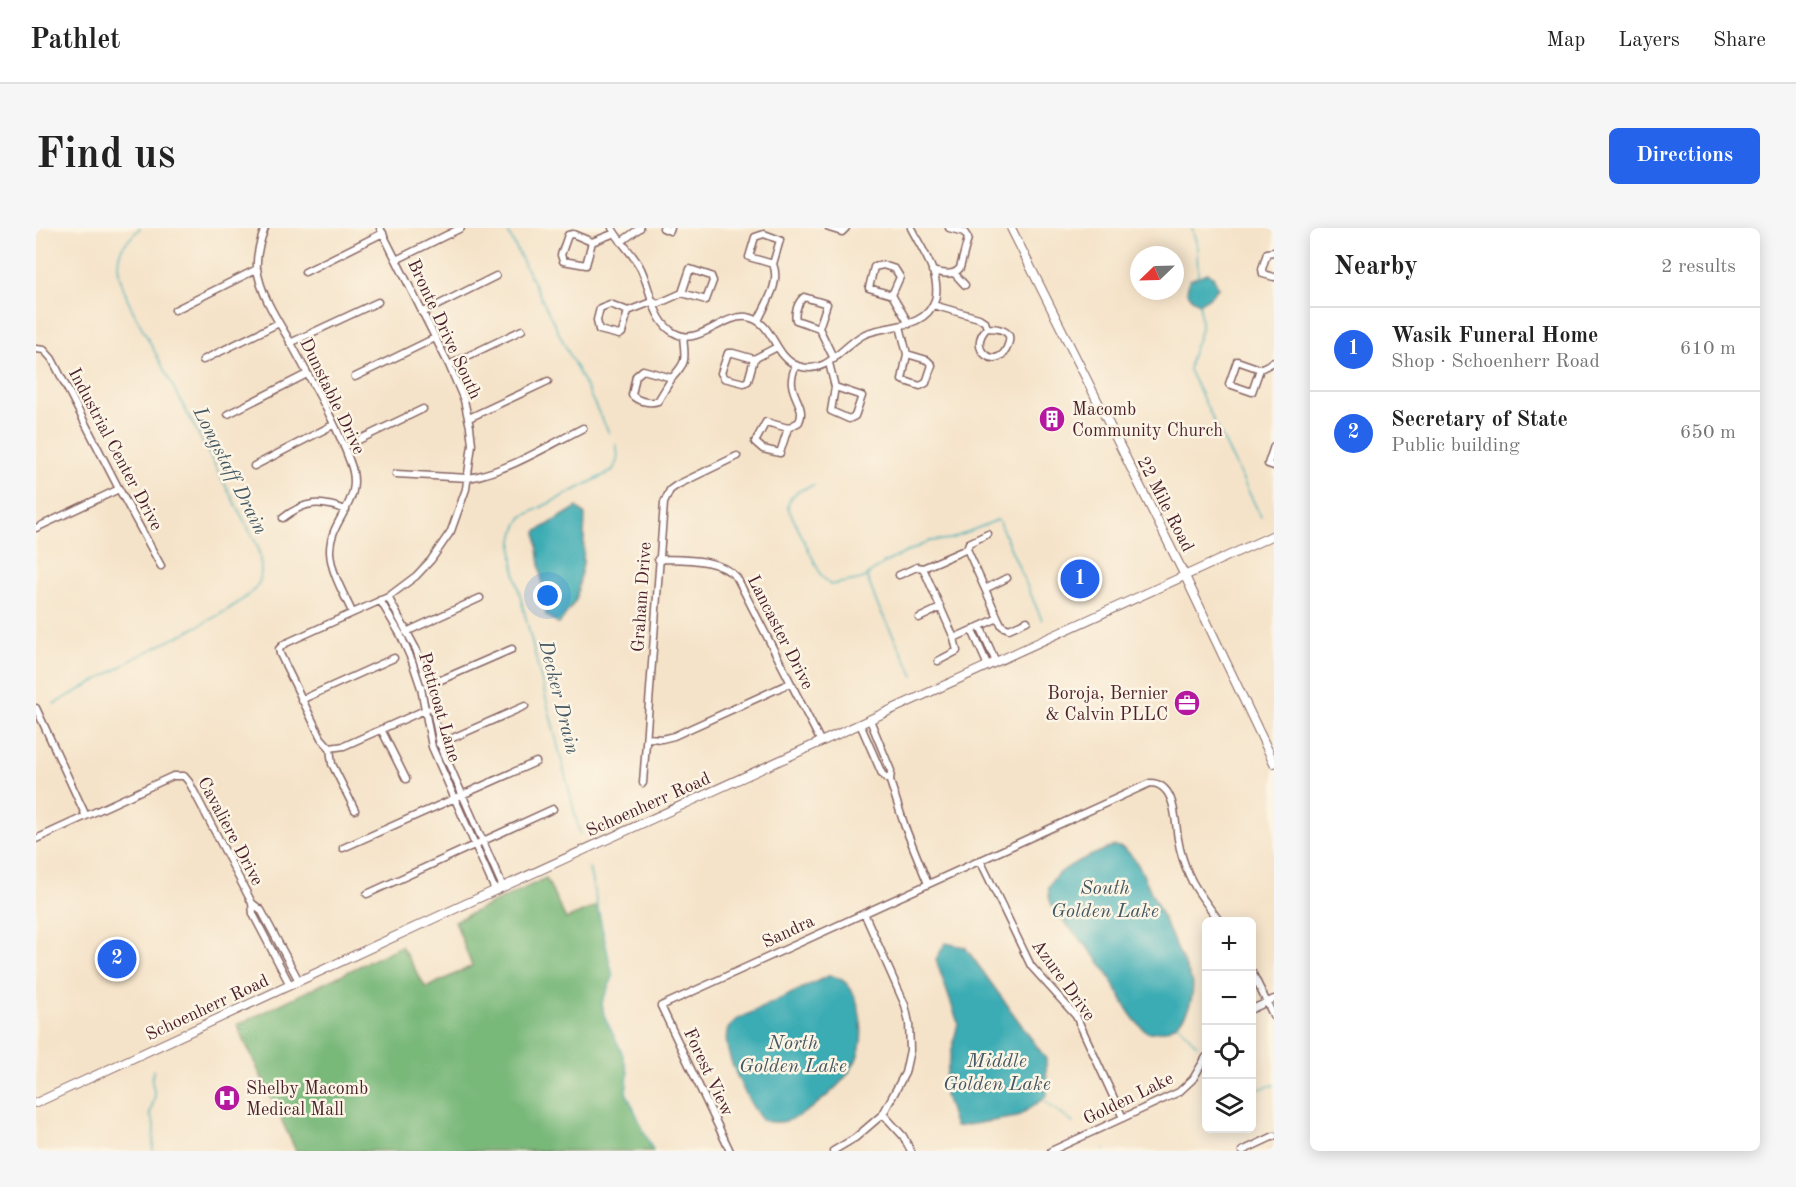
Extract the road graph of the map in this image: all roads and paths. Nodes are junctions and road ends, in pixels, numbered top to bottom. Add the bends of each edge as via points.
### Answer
1 (265, 228) edge
2 (461, 228) edge
3 (640, 228) edge
4 (663, 228) edge
5 (671, 228) edge
6 (829, 228) edge
7 (846, 228) edge
8 (911, 228) edge
9 (949, 228) edge
10 (1011, 228) edge
11 (381, 231) edge
12 (614, 231) edge
13 (592, 242) junction
14 (621, 242) junction
15 (1274, 252) edge
16 (396, 261) junction
17 (773, 264) junction
18 (257, 269) junction
19 (932, 271) junction
20 (304, 272) dead end
21 (954, 273) junction
22 (496, 276) dead end
23 (1274, 277) edge
24 (965, 285) dead end
25 (682, 293) junction
26 (892, 296) junction
27 (378, 302) dead end
28 (654, 303) junction
29 (933, 305) junction
30 (175, 310) dead end
31 (628, 311) junction
32 (422, 313) junction
33 (758, 321) junction
34 (279, 322) junction
35 (909, 324) junction
36 (900, 326) junction
37 (819, 328) junction
38 (987, 328) junction
39 (522, 330) dead end
40 (683, 336) junction
41 (435, 338) junction
42 (290, 343) junction
43 (777, 347) junction
44 (38, 349) edge
45 (907, 354) junction
46 (754, 359) junction
47 (203, 360) dead end
48 (832, 361) junction
49 (1274, 362) edge
50 (449, 365) junction
51 (796, 365) junction
52 (1260, 369) junction
53 (307, 374) junction
54 (355, 377) dead end
55 (672, 378) junction
56 (548, 381) dead end
57 (835, 387) junction
58 (423, 409) dead end
59 (228, 414) dead end
60 (469, 418) junction
61 (333, 425) junction
62 (583, 428) dead end
63 (788, 429) junction
64 (1274, 446) edge
65 (344, 447) junction
66 (737, 456) dead end
67 (254, 466) dead end
68 (1274, 466) edge
69 (396, 474) dead end
70 (469, 478) junction
71 (119, 489) junction
72 (346, 510) junction
73 (283, 518) dead end
74 (36, 528) edge
75 (988, 534) dead end
76 (1274, 535) edge
77 (967, 549) junction
78 (658, 559) junction
79 (161, 566) dead end
80 (923, 568) junction
81 (899, 575) dead end
82 (1185, 576) junction
83 (1007, 578) dead end
84 (985, 589) junction
85 (388, 597) junction
86 (480, 598) dead end
87 (380, 600) junction
88 (940, 608) junction
89 (352, 612) junction
90 (919, 618) dead end
91 (998, 618) junction
92 (1027, 621) dead end
93 (980, 626) junction
94 (972, 630) junction
95 (408, 631) junction
96 (400, 634) junction
97 (954, 638) junction
98 (512, 649) dead end
99 (394, 658) dead end
100 (938, 661) dead end
101 (996, 662) junction
102 (988, 666) junction
103 (790, 683) junction
104 (428, 685) junction
105 (421, 688) junction
106 (301, 700) junction
107 (525, 706) dead end
108 (433, 707) junction
109 (36, 708) edge
110 (425, 710) junction
111 (870, 720) junction
112 (860, 724) junction
113 (381, 729) junction
114 (647, 738) junction
115 (820, 742) junction
116 (440, 744) junction
117 (432, 747) junction
118 (330, 748) junction
119 (536, 762) dead end
120 (1274, 763) edge
121 (406, 779) dead end
122 (890, 781) junction
123 (643, 783) dead end
124 (462, 796) junction
125 (454, 799) junction
126 (553, 809) dead end
127 (355, 810) dead end
128 (86, 816) junction
129 (36, 839) edge
130 (483, 842) junction
131 (475, 846) junction
132 (343, 848) dead end
133 (980, 860) junction
134 (928, 884) junction
135 (499, 889) junction
136 (368, 894) dead end
137 (252, 903) junction
138 (864, 913) junction
139 (1217, 917) edge
140 (1256, 979) edge
141 (299, 981) junction
142 (290, 985) junction
143 (1271, 1001) edge
144 (661, 1006) joint
145 (1256, 1008) edge
146 (1274, 1016) edge
147 (1202, 1064) edge
148 (36, 1103) edge
149 (883, 1114) junction
150 (1123, 1118) junction
151 (1274, 1136) edge
152 (730, 1151) edge
153 (833, 1151) edge
154 (911, 1151) edge
155 (1051, 1151) edge
156 (1242, 1151) edge

1 - 18 street, Dunstable Drive via 258,248
2 - 16 street
3 - 14 street
4 - 5 street
6 - 7 street via 843,232
8 - 19 street
9 - 21 street via 964,232 968,238 960,268
10 - 82 street, 22 Mile Road
11 - 16 street, Bronte Drive South
11 - 20 street
12 - 13 street
12 - 14 street
13 - 13 street via 568,235 561,255 563,261 586,265
14 - 28 street via 638,262
15 - 23 street via 1267,253 1262,269 1263,274
16 - 32 street, Bronte Drive South
17 - 17 street via 749,257 755,237 764,234 780,240
17 - 33 street via 776,278
18 - 30 street
18 - 34 street, Dunstable Drive
19 - 21 street
19 - 29 street via 936,288
21 - 24 street
22 - 32 street
25 - 25 street via 690,269 711,276 706,300
25 - 28 street
26 - 26 street via 869,288 874,267 895,269 900,277
26 - 35 street
27 - 42 street
28 - 31 street
28 - 40 street via 663,323
29 - 35 street via 924,316
29 - 38 street via 979,318
31 - 31 street via 610,304 600,308 599,330 619,335
32 - 41 street, Bronte Drive South
33 - 40 street via 737,318 695,336
33 - 43 street
34 - 42 street, Dunstable Drive
34 - 47 street
35 - 36 street
36 - 45 street
36 - 48 street via 864,335
37 - 37 street via 827,304 804,297 798,304 796,321
37 - 48 street
38 - 38 street via 980,350 983,355 1001,357 1009,335
39 - 50 street
40 - 55 street via 685,363
41 - 50 street, Bronte Drive South
41 - 54 street
42 - 53 street, Dunstable Drive
43 - 46 street
43 - 51 street via 784,358
44 - 71 street, Industrial Center Drive via 52,359
45 - 45 street via 902,380 920,386 926,383 932,365
46 - 46 street via 728,353 724,378 744,384
48 - 51 street via 814,367
48 - 57 street
49 - 52 street
50 - 60 street, Bronte Drive South
51 - 63 street via 792,387 802,415 800,422
52 - 52 street via 1237,361 1229,384 1252,392
53 - 59 street
53 - 61 street, Dunstable Drive
55 - 55 street via 643,370 636,376 632,395 658,402
56 - 60 street
57 - 57 street via 831,411 849,419 855,417 862,396
58 - 65 street
60 - 70 street, Bronte Drive South
61 - 65 street, Dunstable Drive
61 - 67 street
62 - 70 street via 517,462
63 - 63 street via 766,422 755,442 763,449 780,453
64 - 68 street via 1268,464
65 - 72 street, Dunstable Drive via 354,477
66 - 78 street, Graham Drive via 670,490 662,511
69 - 70 street
70 - 85 street, Bronte Drive South via 459,513 440,549 416,576
71 - 74 street
71 - 79 street, Industrial Center Drive
72 - 73 street via 317,503
72 - 89 street, Dunstable Drive via 330,550 335,575
75 - 77 street via 969,543
76 - 82 street, Schoenherr Road
77 - 80 street
77 - 84 street
78 - 103 street, Lancaster Drive via 709,563 734,574
78 - 114 street, Graham Drive
80 - 81 street
80 - 88 street
82 - 101 street, Schoenherr Road
82 - 120 street, 22 Mile Road
83 - 84 street
84 - 91 street
85 - 87 street, Bronte Drive South
85 - 95 street, Petticoat Lane
86 - 95 street
87 - 89 street, Bronte Drive South
87 - 96 street, Petticoat Lane
88 - 90 street
88 - 97 street
89 - 106 street, Bronte Drive South via 279,649
91 - 92 street via 1009,629
91 - 93 street
93 - 94 street
93 - 101 street
94 - 97 street
94 - 102 street
95 - 96 street
95 - 104 street, Petticoat Lane
96 - 105 street, Petticoat Lane
97 - 100 street via 957,651
98 - 104 street
99 - 106 street
101 - 102 street, Schoenherr Road
102 - 111 street, Schoenherr Road
103 - 114 street via 674,736
103 - 115 street, Lancaster Drive
104 - 105 street
104 - 108 street, Petticoat Lane
105 - 110 street, Petticoat Lane
106 - 118 street
107 - 116 street
108 - 110 street
108 - 116 street, Petticoat Lane
109 - 128 street
110 - 113 street
110 - 117 street, Petticoat Lane
111 - 112 street, Schoenherr Road
111 - 122 street via 891,771
112 - 115 street, Schoenherr Road
112 - 122 street via 882,774
113 - 118 street via 344,746
113 - 121 street
114 - 123 street, Graham Drive
115 - 135 street, Schoenherr Road
116 - 117 street
116 - 124 street, Petticoat Lane
117 - 125 street, Petticoat Lane
118 - 127 street via 332,764
119 - 124 street
122 - 134 street
124 - 125 street
124 - 130 street, Petticoat Lane
125 - 131 street, Petticoat Lane
125 - 132 street
126 - 130 street
128 - 129 street
128 - 137 street, Cavaliere Drive via 181,775 189,782
130 - 131 street
130 - 135 street, Petticoat Lane
131 - 135 street, Petticoat Lane
131 - 136 street
133 - 134 street, Sandra
133 - 139 street via 1150,783 1158,784 1173,805 1188,874
133 - 150 street, Azure Drive via 1031,966 1076,1016
134 - 138 street, Sandra
135 - 141 street, Schoenherr Road
137 - 141 street, Cavaliere Drive via 261,910
137 - 142 street, Cavaliere Drive via 253,914
138 - 144 street, Sandra
138 - 149 street via 905,1005 909,1023 908,1062
140 - 143 street
141 - 142 street, Schoenherr Road
142 - 148 street, Schoenherr Road
143 - 145 street
143 - 146 street
144 - 152 street, Forest View
147 - 150 street, Golden Lake via 1179,1092
149 - 153 street
149 - 154 street
150 - 155 street, Golden Lake
151 - 156 street

